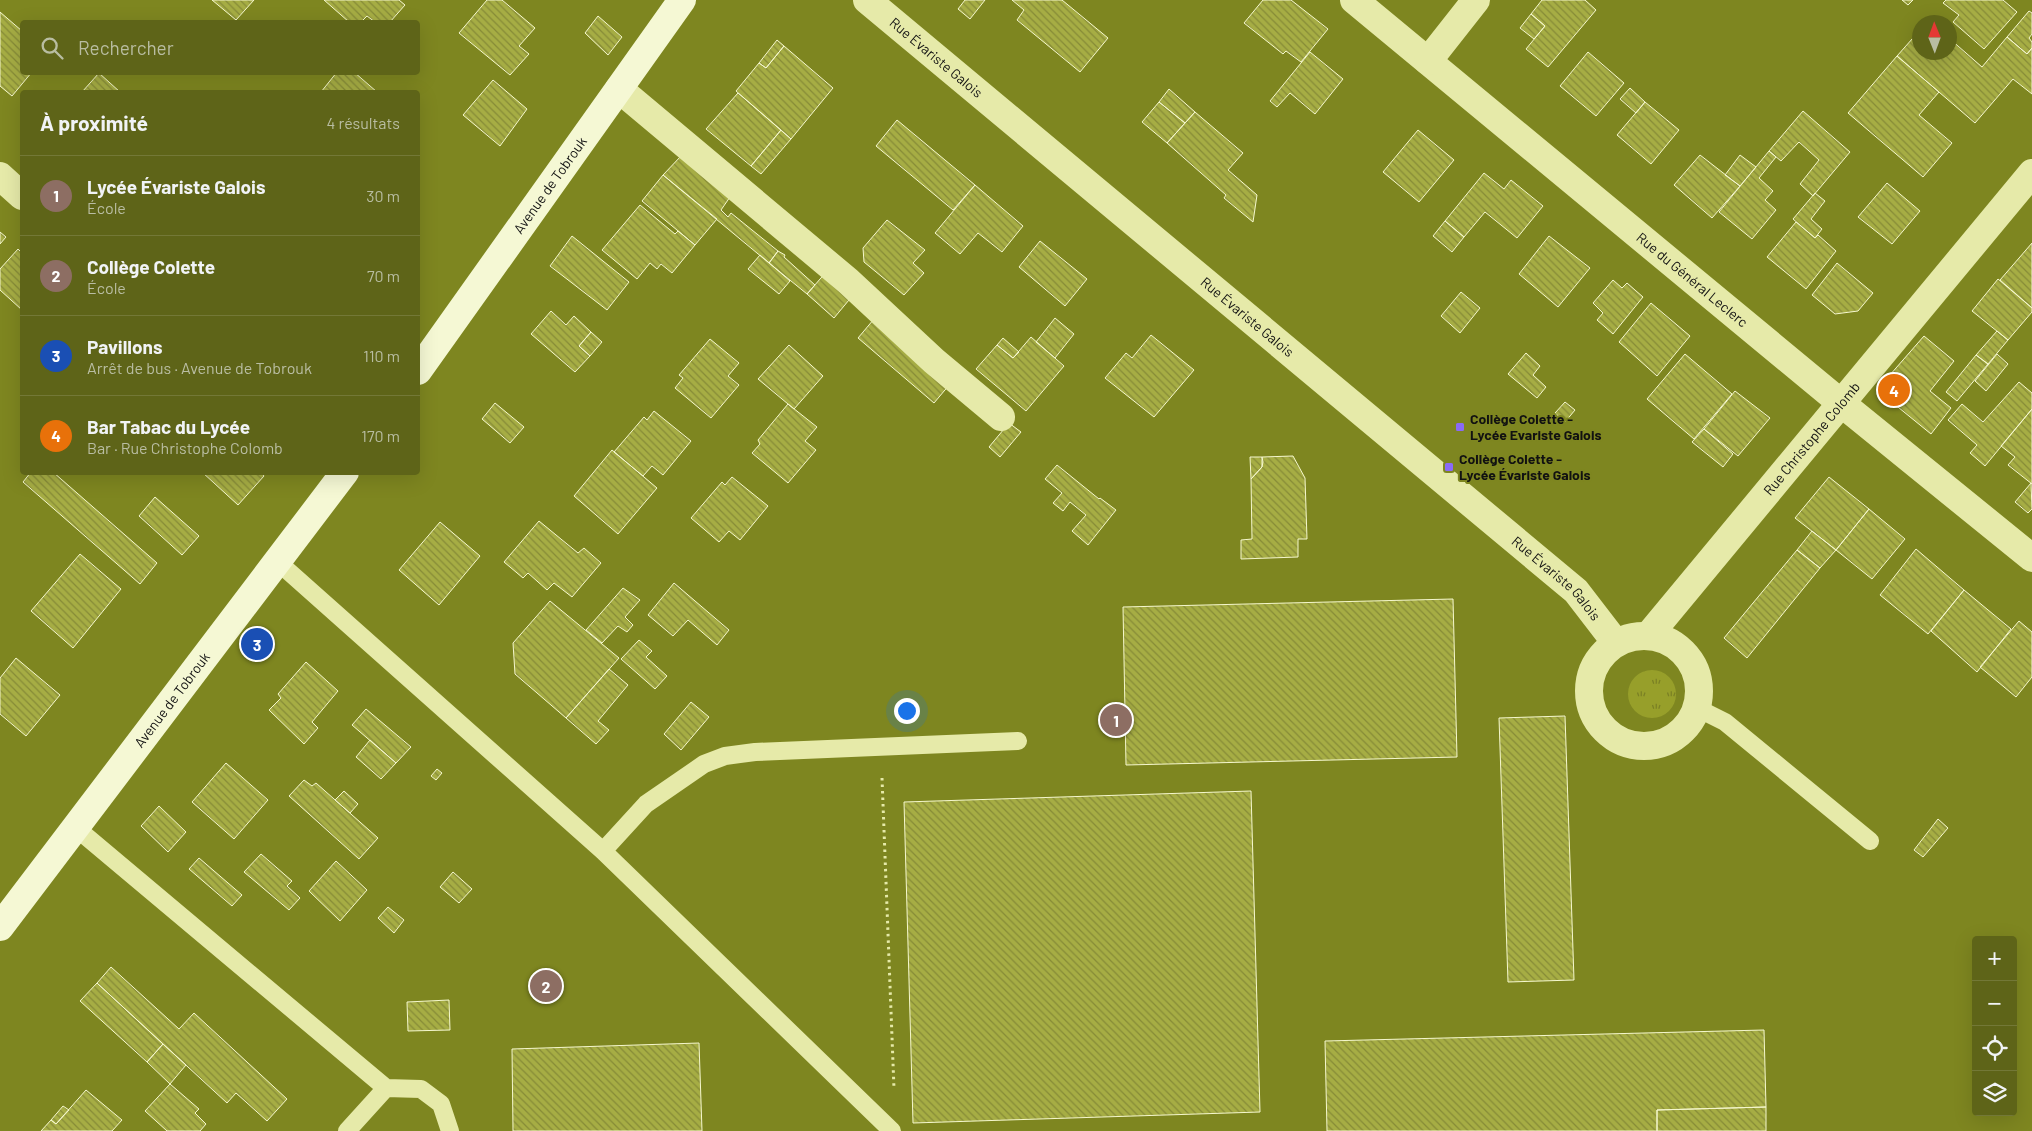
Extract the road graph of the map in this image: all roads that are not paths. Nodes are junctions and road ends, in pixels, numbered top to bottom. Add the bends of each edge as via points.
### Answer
1 (682, 0) edge
2 (867, 0) edge
3 (1354, 0) edge
4 (1476, 0) edge
5 (1428, 61) junction
6 (619, 89) junction
7 (2032, 173) edge
8 (0, 176) edge
9 (20, 194) edge
10 (420, 368) edge
11 (1841, 403) junction
12 (1001, 417) dead end
13 (338, 475) edge
14 (2032, 558) edge
15 (278, 562) junction
16 (1649, 635) junction
17 (1616, 644) junction
18 (1697, 708) junction
19 (1018, 741) dead end
20 (75, 827) junction
21 (1870, 841) dead end
22 (603, 851) junction
23 (0, 927) edge
24 (386, 1088) junction
25 (347, 1131) edge
26 (450, 1131) edge
27 (892, 1131) edge

1 - 6 street, Avenue de Tobrouk
2 - 17 street, Rue Évariste Galois via 1576,591
3 - 5 street, Rue du Général Leclerc
4 - 5 street
5 - 11 street, Rue du Général Leclerc
6 - 10 street, Avenue de Tobrouk
6 - 12 street via 848,281
7 - 11 street, Rue Christophe Colomb
8 - 9 street
11 - 14 street, Rue du Général Leclerc
11 - 16 street, Rue Christophe Colomb
13 - 15 street, Avenue de Tobrouk
15 - 20 street, Avenue de Tobrouk
15 - 22 lane
16 - 17 street via 1632,637
16 - 18 street via 1665,639 1691,660 1698,675 1700,691
17 - 18 street via 1602,655 1593,669 1589,687 1590,705 1610,734 1625,743 1660,744 1689,724
18 - 21 lane via 1725,722
19 - 22 lane via 754,752 725,756 704,764 646,804
20 - 23 street, Avenue de Tobrouk
20 - 24 lane
22 - 27 lane
24 - 25 lane
24 - 26 lane via 422,1089 441,1104

